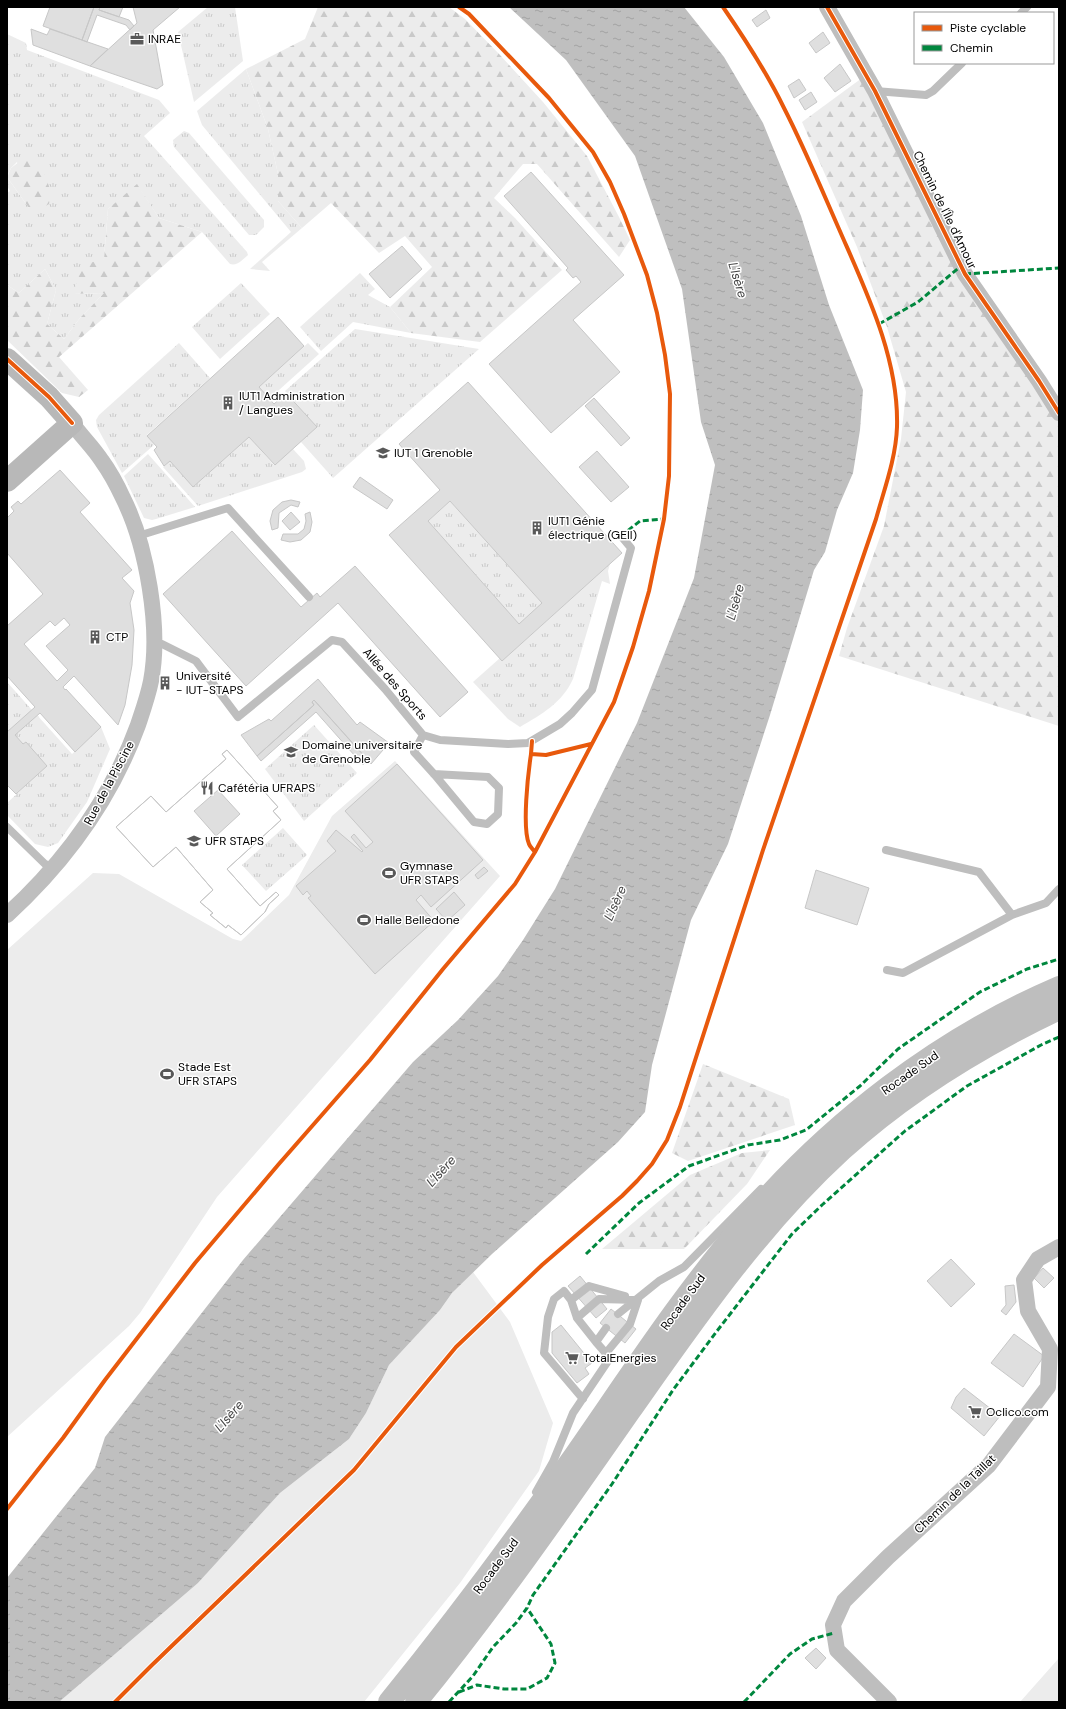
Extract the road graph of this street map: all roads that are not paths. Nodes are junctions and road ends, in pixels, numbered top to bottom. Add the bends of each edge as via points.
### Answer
1 (827, 7) edge
2 (961, 64) edge
3 (875, 90) junction
4 (7, 359) edge
5 (1059, 413) edge
6 (72, 423) junction
7 (7, 481) edge
8 (138, 536) junction
9 (621, 536) dead end
10 (308, 598) dead end
11 (154, 643) junction
12 (423, 735) junction
13 (434, 774) junction
14 (7, 827) edge
15 (886, 850) dead end
16 (54, 868) junction
17 (1059, 889) edge
18 (7, 915) edge
19 (1012, 915) junction
20 (887, 970) dead end
21 (1059, 987) edge
22 (1059, 1009) edge
23 (844, 1122) junction
24 (778, 1173) dead end
25 (767, 1183) dead end
26 (1059, 1247) edge
27 (571, 1300) junction
28 (638, 1300) junction
29 (618, 1314) dead end
30 (576, 1318) junction
31 (606, 1328) dead end
32 (596, 1342) junction
33 (606, 1353) junction
34 (583, 1399) junction
35 (531, 1499) dead end
36 (515, 1524) dead end
37 (417, 1668) junction
38 (389, 1702) edge
39 (416, 1702) edge
40 (889, 1702) edge

1 - 3 street, Chemin de l'Île d'Amour
2 - 3 lane via 926,95
3 - 5 street, Chemin de l'Île d'Amour via 965,274
4 - 6 street, Rue de la Piscine via 49,397
6 - 7 street
6 - 8 street, Rue de la Piscine via 103,461 123,498
8 - 10 lane via 228,508
8 - 11 street, Rue de la Piscine via 148,581
9 - 12 lane, Allée des Sports via 630,548 614,611 592,690 572,713 560,724 528,743 440,740
11 - 12 lane, Allée des Sports via 162,644 196,661 238,717 332,640 342,642 385,688
11 - 16 street, Rue de la Piscine via 151,681 130,745 87,826
12 - 13 lane via 414,752
13 - 13 lane via 474,822 487,824 498,814 499,788 488,777
14 - 16 lane via 46,864
15 - 19 lane via 979,872
16 - 18 street, Rue de la Piscine
17 - 19 lane via 1046,903
19 - 20 lane via 903,973
21 - 23 highway, Rocade Sud via 955,1042 910,1071
22 - 39 highway, Rocade Sud via 1004,1037 923,1087 885,1114 842,1150 782,1210 712,1296 537,1544
23 - 24 lane
23 - 37 highway, Rocade Sud via 782,1181 728,1243 512,1544
25 - 28 lane via 684,1267 659,1281
26 - 40 street, Chemin de la Taillat via 1038,1259 1024,1280 1028,1311 1050,1350 1048,1387 989,1465 888,1557 844,1602 832,1625 837,1650
27 - 28 lane via 589,1286
27 - 30 lane
27 - 34 lane via 564,1291 554,1299 548,1318 544,1353
28 - 29 lane
28 - 30 lane via 599,1299
28 - 33 lane via 630,1324
30 - 32 lane
31 - 32 lane
32 - 33 lane
33 - 34 lane via 610,1358
34 - 35 lane via 573,1413 550,1468
36 - 37 lane
37 - 38 highway, Rocade Sud

